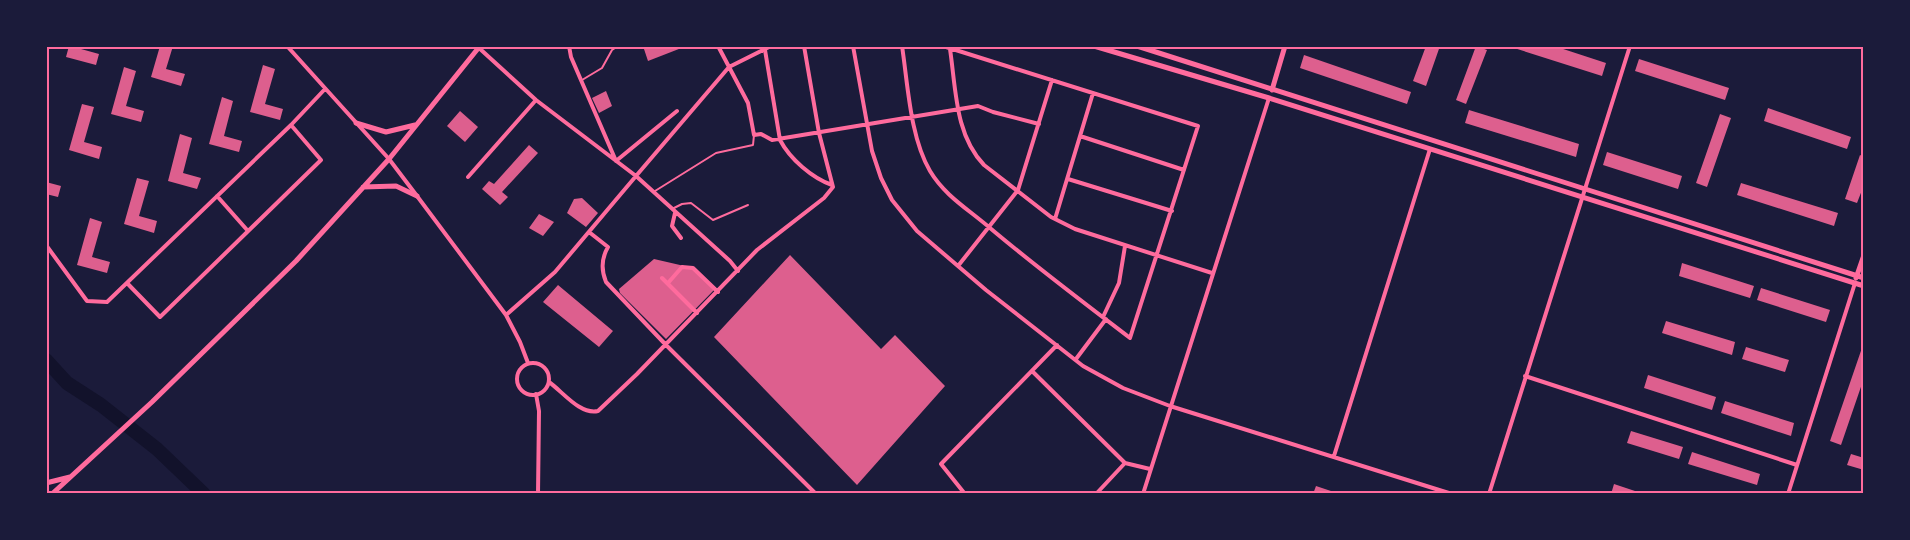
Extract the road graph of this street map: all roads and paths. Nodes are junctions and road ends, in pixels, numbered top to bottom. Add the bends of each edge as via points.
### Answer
1 (287, 46) edge
2 (569, 46) edge
3 (618, 46) edge
4 (718, 46) edge
5 (771, 46) edge
6 (804, 46) edge
7 (853, 46) edge
8 (902, 46) edge
9 (943, 46) edge
10 (1095, 46) edge
11 (1137, 46) edge
12 (1285, 46) edge
13 (1630, 46) edge
14 (480, 47) edge
15 (950, 49) junction
16 (765, 50) junction
17 (729, 67) junction
18 (582, 80) junction
19 (1052, 80) junction
20 (1272, 88) junction
21 (325, 89) junction
22 (1093, 93) junction
23 (1269, 98) junction
24 (536, 100) junction
25 (959, 108) junction
26 (677, 111) dead end
27 (913, 116) junction
28 (356, 123) junction
29 (867, 124) junction
30 (1038, 124) junction
31 (291, 125) junction
32 (417, 125) junction
33 (819, 133) junction
34 (754, 135) junction
35 (1080, 136) junction
36 (780, 140) junction
37 (1430, 148) junction
38 (389, 159) junction
39 (616, 161) junction
40 (1184, 170) junction
41 (636, 176) junction
42 (468, 177) dead end
43 (1068, 179) junction
44 (832, 185) junction
45 (363, 187) junction
46 (1018, 190) junction
47 (1585, 190) junction
48 (652, 192) junction
49 (217, 196) junction
50 (417, 196) junction
51 (1583, 197) junction
52 (748, 205) dead end
53 (674, 211) junction
54 (1172, 211) junction
55 (1055, 219) junction
56 (988, 226) junction
57 (248, 231) junction
58 (589, 232) junction
59 (681, 238) dead end
60 (46, 246) edge
61 (1125, 246) junction
62 (1863, 255) edge
63 (1158, 256) junction
64 (958, 266) junction
65 (738, 271) junction
66 (1212, 273) junction
67 (1860, 277) edge
68 (662, 278) dead end
69 (127, 283) junction
70 (668, 283) junction
71 (1855, 283) junction
72 (1863, 286) edge
73 (718, 292) junction
74 (697, 313) junction
75 (506, 315) junction
76 (1105, 318) junction
77 (666, 345) junction
78 (1057, 345) junction
79 (1076, 360) junction
80 (528, 363) junction
81 (1032, 371) junction
82 (1525, 376) junction
83 (549, 382) junction
84 (536, 394) junction
85 (1170, 406) junction
86 (1334, 456) junction
87 (1125, 463) junction
88 (1797, 465) junction
89 (1150, 469) junction
90 (71, 477) junction
91 (46, 483) edge
92 (52, 494) edge
93 (57, 494) edge
94 (538, 494) edge
95 (816, 494) edge
96 (965, 494) edge
97 (1096, 494) edge
98 (1143, 494) edge
99 (1452, 494) edge
100 (1489, 494) edge
101 (1788, 494) edge

1 - 21 street
2 - 18 street
3 - 18 lane via 602,68
4 - 17 street
5 - 16 street
6 - 33 street
7 - 29 street
8 - 27 street
9 - 15 street
10 - 23 street
11 - 20 street
12 - 20 street
13 - 47 street
14 - 24 street
14 - 32 street
15 - 19 street
15 - 25 street
16 - 17 street
16 - 36 street
17 - 34 street via 748,103
17 - 41 street
18 - 39 street
19 - 22 street
19 - 30 street
20 - 23 street
20 - 47 street
21 - 28 street
21 - 31 street
22 - 35 street
22 - 40 street via 1198,126
23 - 37 street
23 - 66 street
24 - 39 street
24 - 42 street
25 - 27 street
25 - 30 street via 978,106
25 - 46 street via 961,126 975,156
26 - 39 street
27 - 29 street
27 - 56 street via 921,149 940,185
28 - 32 street via 386,132
28 - 38 street
29 - 33 street
29 - 64 street via 872,151 892,200 917,231
30 - 46 street
31 - 49 street
31 - 57 street via 321,160
32 - 38 street
33 - 36 street
33 - 44 street
34 - 36 street
34 - 48 lane via 753,145 716,153
35 - 40 street
35 - 43 street
36 - 44 street via 794,159 820,181
37 - 51 street
37 - 86 street
38 - 45 street
38 - 50 street
39 - 41 street
40 - 54 street
41 - 48 street
41 - 58 street
43 - 54 street
43 - 55 street
44 - 65 street via 824,198 757,250
45 - 50 street via 396,186
45 - 90 street via 296,261
46 - 55 street
46 - 56 street
47 - 51 street
47 - 67 street
48 - 53 street
49 - 57 street
49 - 69 street
50 - 75 street
51 - 71 street
51 - 82 street
52 - 53 lane via 713,220 691,203
53 - 59 street via 672,226
53 - 65 street
54 - 63 street
55 - 61 street
56 - 64 street
56 - 76 street
57 - 69 street via 159,317
58 - 75 street via 555,272
58 - 77 street via 608,247 602,272 606,282
60 - 69 street via 87,301 106,302
61 - 63 street
61 - 76 street via 1119,283
62 - 67 street
63 - 66 street
63 - 76 street via 1130,338
64 - 78 street
65 - 73 street
66 - 85 street
67 - 71 street
68 - 70 street
70 - 73 street via 682,267 693,268
70 - 74 street
71 - 72 street
71 - 88 street
73 - 74 street
74 - 77 street
75 - 80 street
76 - 79 street
77 - 83 street via 598,411 584,410
77 - 95 street
78 - 79 street
78 - 81 street
79 - 85 street via 1123,388
80 - 83 street via 545,367
80 - 84 street via 518,372 517,383 523,392
81 - 87 street
81 - 96 street via 941,465
82 - 88 street
82 - 100 street
83 - 84 street via 544,391
84 - 94 street
85 - 86 street
85 - 89 street
86 - 99 street
87 - 89 street
87 - 97 street
88 - 101 street
89 - 98 street
90 - 91 street
90 - 92 street
90 - 93 street

